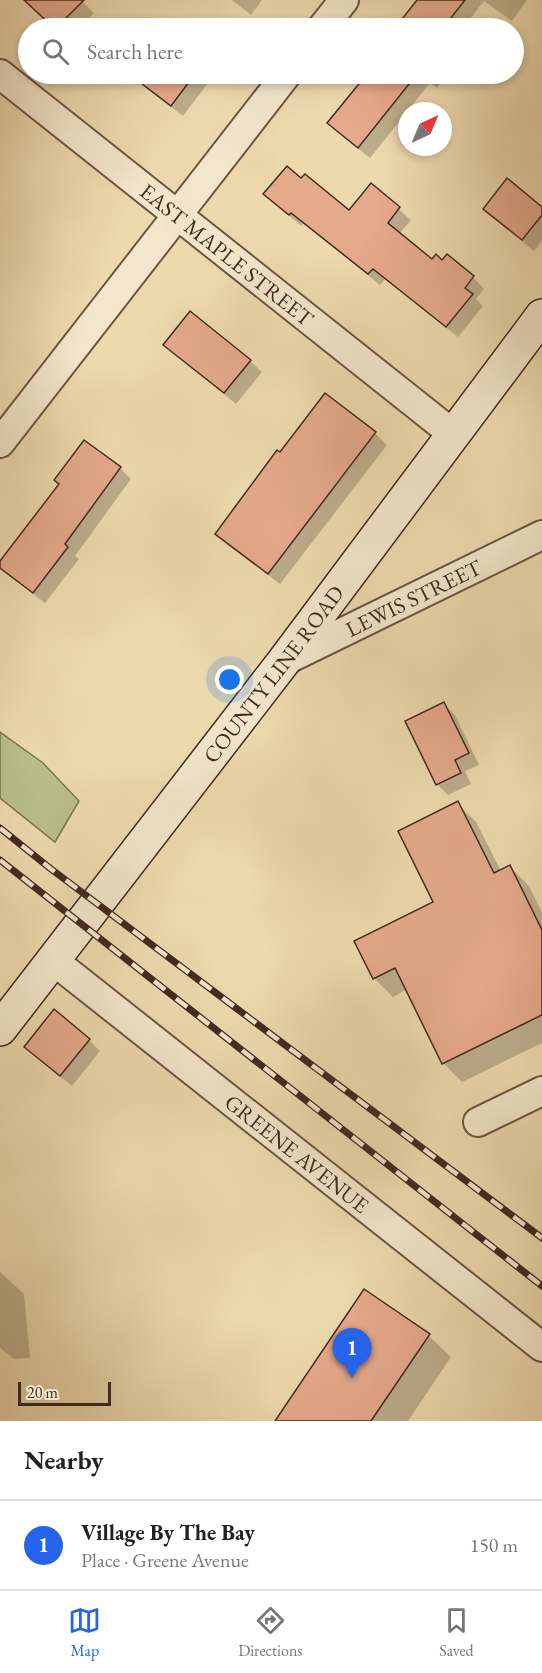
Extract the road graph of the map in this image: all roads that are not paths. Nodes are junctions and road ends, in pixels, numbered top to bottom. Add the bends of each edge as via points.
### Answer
1 (344, 0) edge
2 (330, 18) edge
3 (0, 74) edge
4 (279, 84) edge
5 (177, 215) junction
6 (542, 316) edge
7 (453, 434) junction
8 (0, 443) edge
9 (542, 536) edge
10 (284, 661) junction
11 (54, 961) junction
12 (0, 1029) edge
13 (542, 1091) edge
14 (478, 1122) dead end
15 (542, 1347) edge

1 - 2 street
3 - 5 street, EAST MAPLE STREET
4 - 5 street
5 - 7 street, EAST MAPLE STREET
5 - 8 street
6 - 7 main road, COUNTY LINE ROAD
7 - 10 main road, COUNTY LINE ROAD
9 - 10 street, LEWIS STREET
10 - 11 main road, COUNTY LINE ROAD
11 - 12 main road, COUNTY LINE ROAD
11 - 15 street, GREENE AVENUE
13 - 14 street

